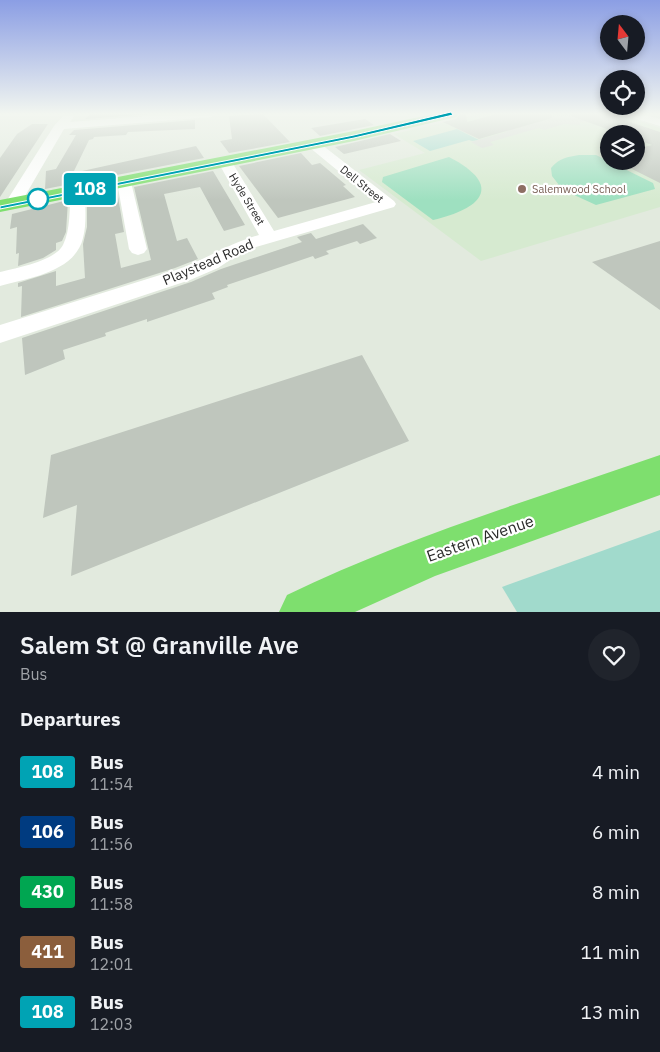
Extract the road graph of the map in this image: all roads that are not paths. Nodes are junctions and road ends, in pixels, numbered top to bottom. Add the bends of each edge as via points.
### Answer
1 (49, 143) edge
2 (321, 143) edge
3 (313, 144) junction
4 (225, 162) junction
5 (124, 182) junction
6 (78, 191) junction
7 (388, 204) joint
8 (6, 206) edge
9 (269, 237) junction
10 (138, 249) dead end
11 (0, 279) edge
12 (0, 334) edge
13 (660, 475) edge
14 (304, 612) edge

1 - 8 street
2 - 3 main road
3 - 4 main road
3 - 7 street, Dell Street
4 - 5 main road
4 - 9 street, Hyde Street
5 - 6 main road
5 - 10 street
6 - 8 main road
6 - 11 street via 77,227 72,247 57,261
7 - 9 street, Playstead Road
9 - 12 street, Playstead Road via 241,246 211,264 183,275
13 - 14 main road, Eastern Avenue via 428,556

